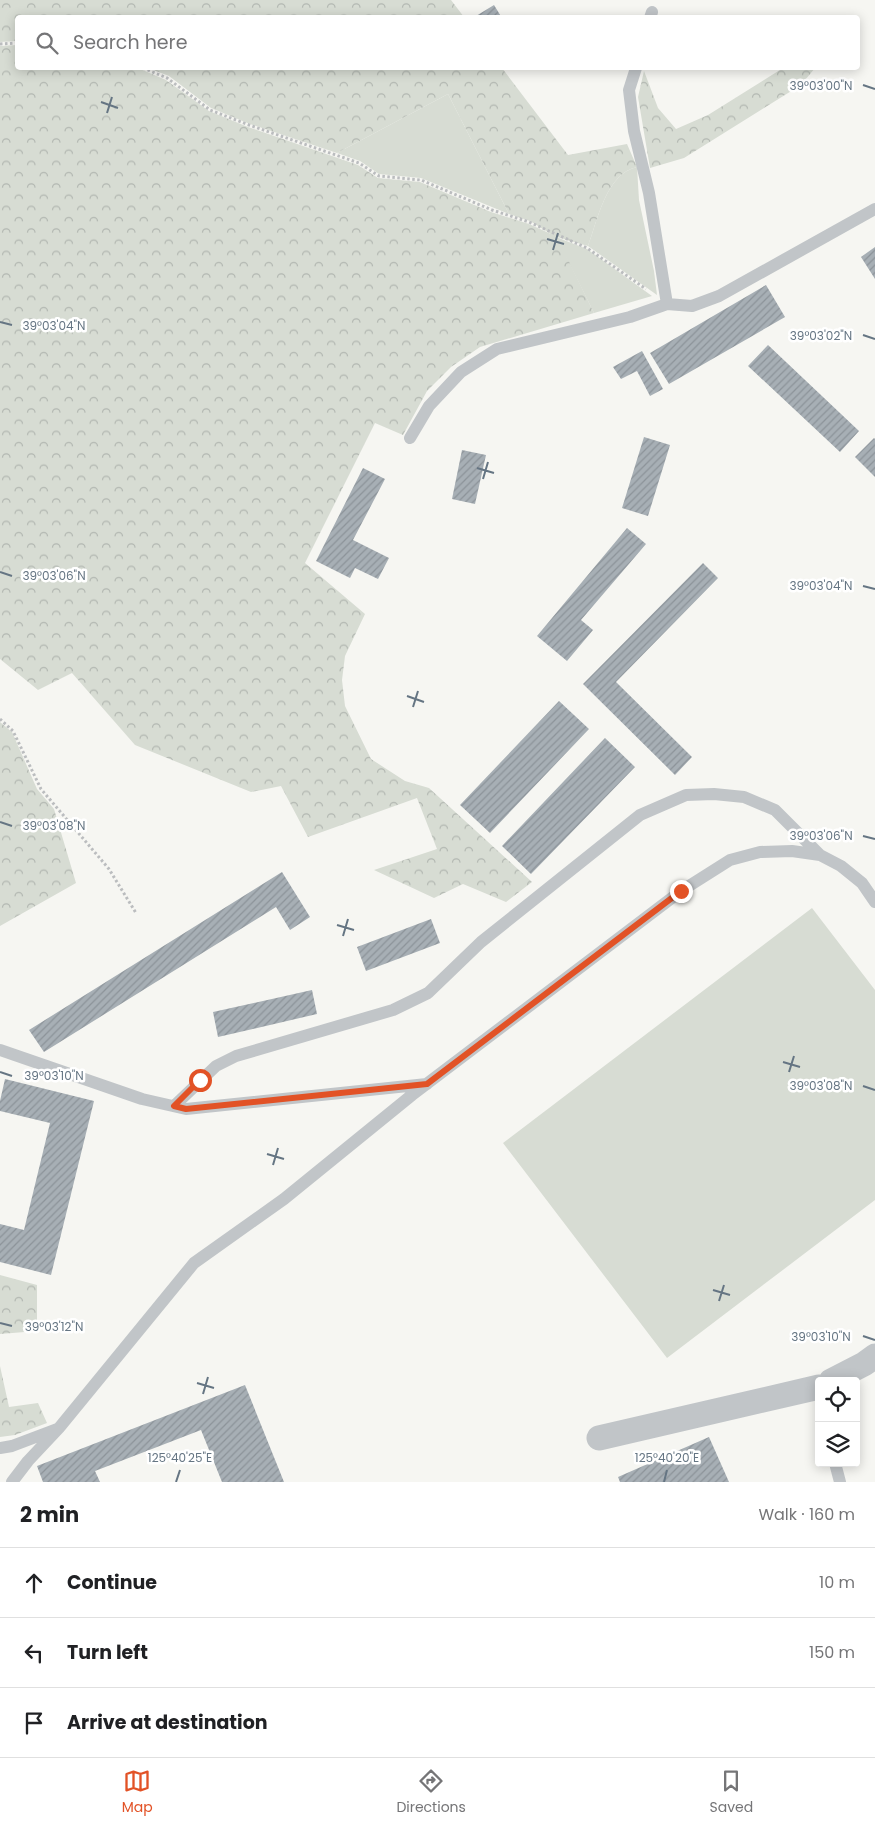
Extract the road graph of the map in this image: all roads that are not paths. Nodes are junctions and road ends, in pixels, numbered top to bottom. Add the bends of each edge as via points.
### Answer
1 (635, 70) edge
2 (875, 209) edge
3 (667, 304) junction
4 (410, 438) dead end
5 (820, 855) junction
6 (875, 902) edge
7 (0, 1050) edge
8 (427, 1084) junction
9 (174, 1106) junction
10 (875, 1356) edge
11 (842, 1377) edge
12 (815, 1390) edge
13 (60, 1428) junction
14 (599, 1438) dead end
15 (0, 1448) edge
16 (836, 1467) edge
17 (12, 1482) edge
18 (840, 1482) edge

1 - 3 lane via 629,90 633,123 649,193
2 - 3 lane via 719,296 692,306
3 - 4 lane via 497,349 461,372 429,406
5 - 6 lane via 862,883
5 - 8 lane via 792,851 760,852 730,860 681,891
5 - 9 lane via 775,810 744,797 686,795 640,815 481,942 428,993 392,1010 236,1056 216,1066
7 - 9 lane via 142,1099
8 - 9 lane via 186,1109
8 - 13 lane via 284,1198 194,1263
10 - 11 street
12 - 14 street
13 - 15 lane
13 - 17 lane
16 - 18 lane

